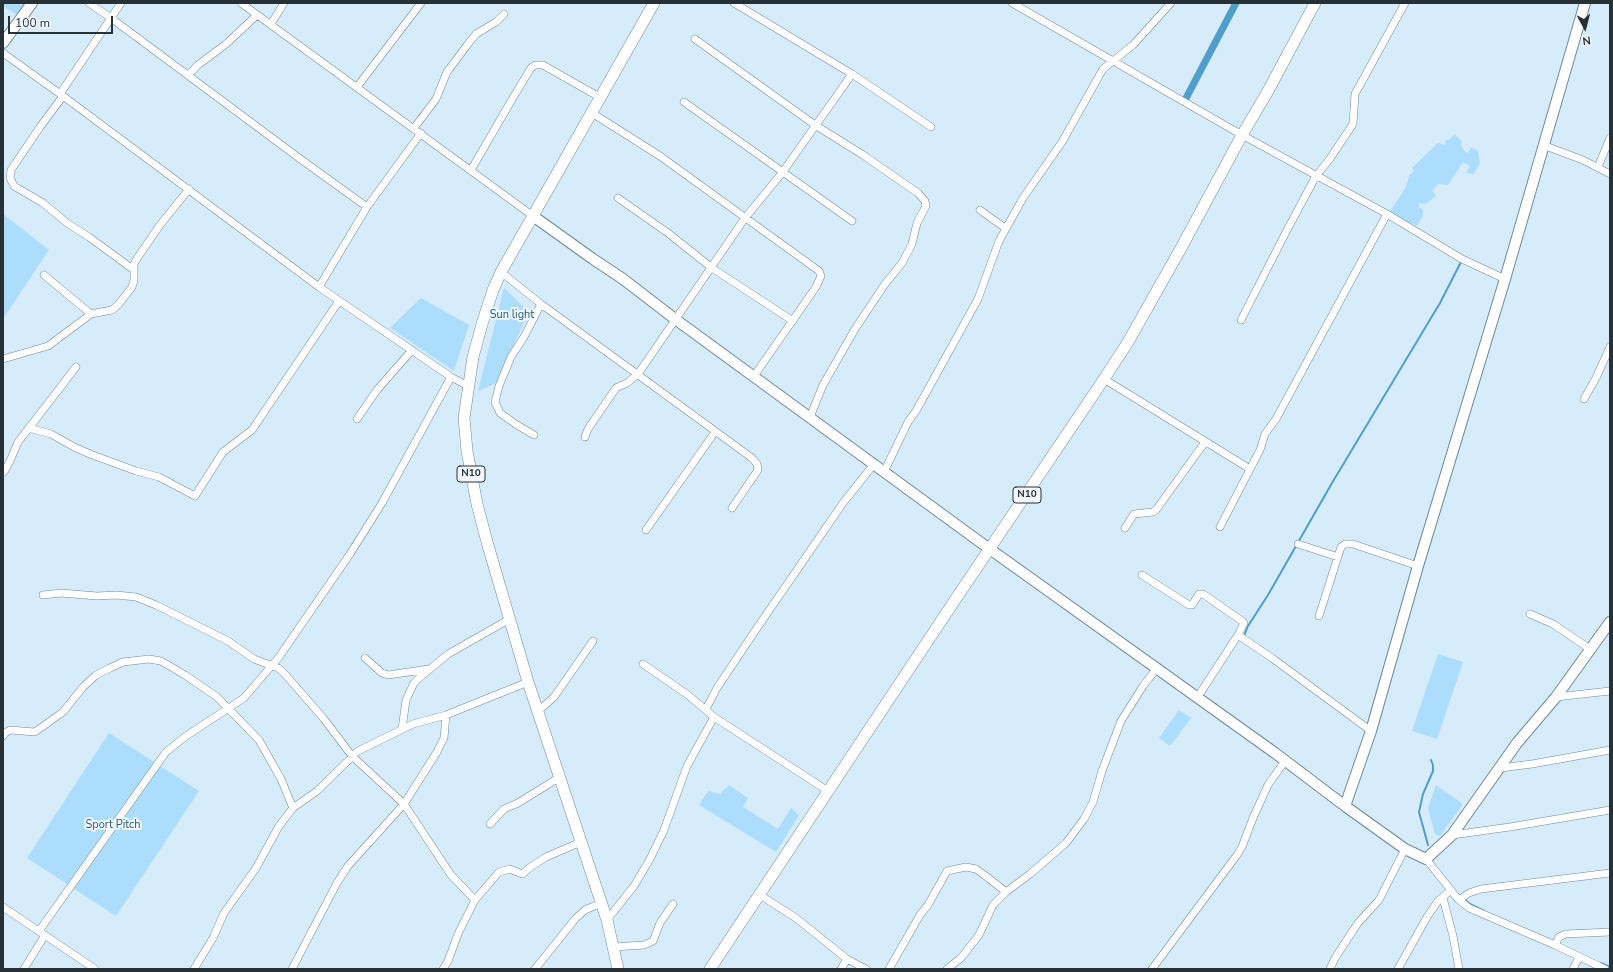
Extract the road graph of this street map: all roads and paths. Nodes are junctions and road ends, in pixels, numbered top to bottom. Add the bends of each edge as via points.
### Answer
1 (32, 3) edge
2 (89, 3) edge
3 (121, 3) edge
4 (241, 3) edge
5 (284, 3) edge
6 (421, 3) edge
7 (654, 3) edge
8 (734, 3) edge
9 (1012, 3) edge
10 (1170, 3) edge
11 (1315, 3) edge
12 (1405, 3) edge
13 (1585, 3) edge
14 (504, 14) dead end
15 (257, 15) junction
16 (111, 18) junction
17 (271, 24) junction
18 (695, 39) dead end
19 (3, 44) edge
20 (3, 53) edge
21 (1113, 61) junction
22 (852, 74) junction
23 (188, 75) junction
24 (356, 87) junction
25 (62, 95) junction
26 (601, 98) junction
27 (684, 102) dead end
28 (592, 113) junction
29 (815, 125) junction
30 (931, 127) dead end
31 (414, 128) junction
32 (421, 133) junction
33 (1242, 135) junction
34 (1610, 138) edge
35 (1543, 145) junction
36 (1598, 167) junction
37 (471, 170) junction
38 (782, 173) junction
39 (1610, 174) edge
40 (1316, 176) junction
41 (189, 189) junction
42 (618, 198) dead end
43 (367, 207) junction
44 (980, 210) dead end
45 (1387, 214) junction
46 (533, 216) junction
47 (745, 218) junction
48 (852, 221) dead end
49 (1005, 228) junction
50 (712, 268) junction
51 (134, 270) junction
52 (501, 272) junction
53 (44, 275) dead end
54 (1505, 279) junction
55 (319, 287) junction
56 (339, 301) junction
57 (541, 304) junction
58 (91, 314) junction
59 (675, 319) junction
60 (1241, 320) dead end
61 (793, 321) junction
62 (1610, 347) edge
63 (412, 350) junction
64 (3, 359) edge
65 (76, 367) dead end
66 (638, 374) junction
67 (754, 376) junction
68 (451, 377) junction
69 (1104, 379) junction
70 (468, 386) junction
71 (1584, 398) dead end
72 (810, 417) junction
73 (357, 419) dead end
74 (29, 428) junction
75 (716, 432) junction
76 (534, 435) dead end
77 (585, 437) dead end
78 (1205, 442) junction
79 (874, 464) junction
80 (1250, 469) junction
81 (3, 472) edge
82 (884, 472) junction
83 (732, 508) dead end
84 (1220, 527) dead end
85 (1125, 528) dead end
86 (646, 530) dead end
87 (1298, 544) dead end
88 (990, 548) junction
89 (1338, 557) junction
90 (1418, 566) junction
91 (1142, 575) dead end
92 (43, 595) dead end
93 (1530, 614) dead end
94 (1319, 616) dead end
95 (508, 620) junction
96 (1610, 622) edge
97 (1605, 634) edge
98 (1238, 635) junction
99 (593, 641) dead end
100 (1590, 649) junction
101 (366, 658) dead end
102 (643, 664) dead end
103 (272, 665) junction
104 (1157, 668) junction
105 (430, 669) junction
106 (528, 682) junction
107 (1610, 691) edge
108 (1197, 698) junction
109 (1556, 698) junction
110 (229, 709) junction
111 (706, 709) junction
112 (537, 712) junction
113 (446, 715) junction
114 (714, 717) junction
115 (402, 729) junction
116 (4, 731) edge
117 (1371, 731) junction
118 (1610, 750) edge
119 (352, 756) junction
120 (1285, 761) junction
121 (1500, 768) junction
122 (560, 777) junction
123 (828, 791) junction
124 (404, 804) junction
125 (1345, 806) junction
126 (293, 808) junction
127 (1610, 810) edge
128 (490, 824) dead end
129 (1452, 835) junction
130 (581, 842) junction
131 (1405, 849) junction
132 (1426, 859) junction
133 (1610, 873) edge
134 (1451, 890) junction
135 (1006, 892) junction
136 (760, 895) junction
137 (1443, 898) junction
138 (1460, 899) junction
139 (475, 900) junction
140 (601, 903) junction
141 (673, 904) dead end
142 (3, 907) edge
143 (607, 920) junction
144 (1610, 932) edge
145 (42, 933) junction
146 (1557, 941) junction
147 (614, 948) junction
148 (1579, 957) junction
149 (847, 958) junction
150 (1457, 968) edge
151 (24, 969) edge
152 (95, 969) edge
153 (194, 969) edge
154 (292, 969) edge
155 (443, 969) edge
156 (535, 969) edge
157 (618, 969) edge
158 (710, 969) edge
159 (841, 969) edge
160 (866, 969) edge
161 (889, 969) edge
162 (947, 969) edge
163 (1152, 969) edge
164 (1330, 969) edge
165 (1398, 969) edge
166 (1573, 969) edge
167 (1605, 969) edge

1 - 19 street
2 - 16 street
3 - 16 street
4 - 15 street
5 - 17 street
6 - 24 street
7 - 26 main road, N10
8 - 22 street
9 - 21 street
10 - 21 street via 1133,45
11 - 33 main road, N10
12 - 40 street via 1355,94 1353,124 1330,160
13 - 35 street
14 - 31 street via 476,34 468,44 447,72 436,99
15 - 17 street
15 - 23 street
16 - 23 street
16 - 25 street
17 - 24 street
18 - 29 street
20 - 25 street
21 - 33 street
21 - 49 street via 1103,69 1047,167 1023,198
22 - 29 street
22 - 30 street
23 - 43 street
24 - 31 street
25 - 41 street
25 - 51 street via 11,170 10,178 14,186 43,203 64,221
26 - 28 main road, N10
26 - 37 street via 543,65 535,65
27 - 38 street
28 - 46 main road, N10
28 - 47 street via 660,156
29 - 38 street
29 - 72 street via 918,193 926,206 902,263 855,329 823,385
31 - 32 street
32 - 37 street
32 - 43 street
33 - 40 street
33 - 69 main road, N10 via 1128,342
34 - 36 street
35 - 36 street
35 - 54 street
36 - 39 street
37 - 46 street
38 - 47 street
38 - 48 street
40 - 45 street
40 - 60 street
41 - 51 street via 138,257
41 - 55 street
42 - 50 street
43 - 55 street
44 - 49 street
45 - 54 street via 1462,259
45 - 80 street via 1276,419 1265,434
46 - 52 main road, N10
46 - 59 street
47 - 50 street
47 - 61 street via 819,271 821,276 816,287
49 - 82 street via 978,299 908,422
50 - 59 street
50 - 61 street
51 - 58 street via 132,287 118,305 112,310
52 - 57 street
52 - 70 main road, N10 via 482,324
53 - 58 street
54 - 90 street
55 - 56 street
56 - 63 street
56 - 74 street via 252,430 223,452 195,496 159,477 90,454 52,434
57 - 66 street
57 - 76 street via 507,364 495,402 500,413
58 - 64 street via 48,346
59 - 66 street
59 - 67 street
61 - 67 street
62 - 71 street
63 - 68 street
63 - 73 street via 377,390
65 - 74 street
66 - 75 street
66 - 77 street via 616,388
67 - 72 street
68 - 70 street
68 - 103 street via 382,503 350,554
69 - 78 street
69 - 88 main road, N10
70 - 95 main road, N10 via 464,418 467,451 477,504
72 - 79 street
74 - 81 street via 18,442
75 - 83 street via 752,458 759,467
75 - 86 street
78 - 80 street
78 - 85 street via 1156,510 1134,514
79 - 82 street
79 - 111 street via 843,503 755,631
80 - 84 street
82 - 88 street
87 - 89 street
88 - 104 street
88 - 123 main road, N10
89 - 90 street via 1342,547 1353,544
89 - 94 street
90 - 117 street
91 - 98 street via 1189,605 1192,605 1199,594 1203,594 1244,622
92 - 103 street via 61,593 136,597
93 - 100 street via 1553,624
95 - 105 street via 448,654
95 - 106 main road, N10
96 - 97 street
97 - 100 street
98 - 108 street
98 - 117 street
99 - 112 street via 554,697
100 - 109 street
101 - 105 street via 382,673 388,675
102 - 111 street
103 - 110 street via 244,698
103 - 119 street via 284,673 335,732
104 - 108 street
104 - 135 street via 1121,721 1093,802 1084,820 1066,843
105 - 115 street via 414,684 406,700
106 - 112 main road, N10
106 - 113 street
107 - 109 street
108 - 120 street
109 - 121 street via 1517,743
110 - 116 street via 203,687 161,661 123,662 96,675 63,712 35,732
110 - 126 street via 262,745 281,779
110 - 145 street via 166,752
111 - 114 street
112 - 122 main road, N10
113 - 115 street
113 - 124 street via 442,744
114 - 123 street
114 - 143 street via 688,766 650,859 634,886
115 - 119 street
117 - 125 street
118 - 121 street
119 - 124 street
119 - 126 street via 317,791
120 - 125 street
120 - 163 street via 1271,779 1237,855
121 - 129 street
122 - 128 street via 504,809
122 - 130 main road, N10
123 - 136 main road, N10
124 - 139 street via 452,875
124 - 154 street via 348,866
125 - 131 street
126 - 153 street via 279,826 256,868 224,913 213,938
127 - 129 street
129 - 132 street
130 - 139 street via 546,857 522,874 510,869 499,872
130 - 140 main road, N10
131 - 132 street
131 - 164 street via 1379,900 1358,923
132 - 134 street
133 - 138 street via 1481,889
134 - 137 street
134 - 138 street
135 - 161 street via 976,869 966,867 947,871
135 - 162 street via 993,905 970,947
136 - 149 street via 796,918
136 - 158 main road, N10
137 - 150 street via 1453,936
137 - 165 street via 1427,917
138 - 146 street via 1468,908
139 - 155 street
140 - 143 main road, N10
140 - 156 street via 585,910 576,918
141 - 147 street via 660,923 653,941 644,946
142 - 145 street
143 - 147 main road, N10
144 - 146 street via 1572,933
145 - 151 street
145 - 152 street
146 - 148 street
147 - 157 main road, N10
148 - 166 street
148 - 167 street
149 - 159 street
149 - 160 street

